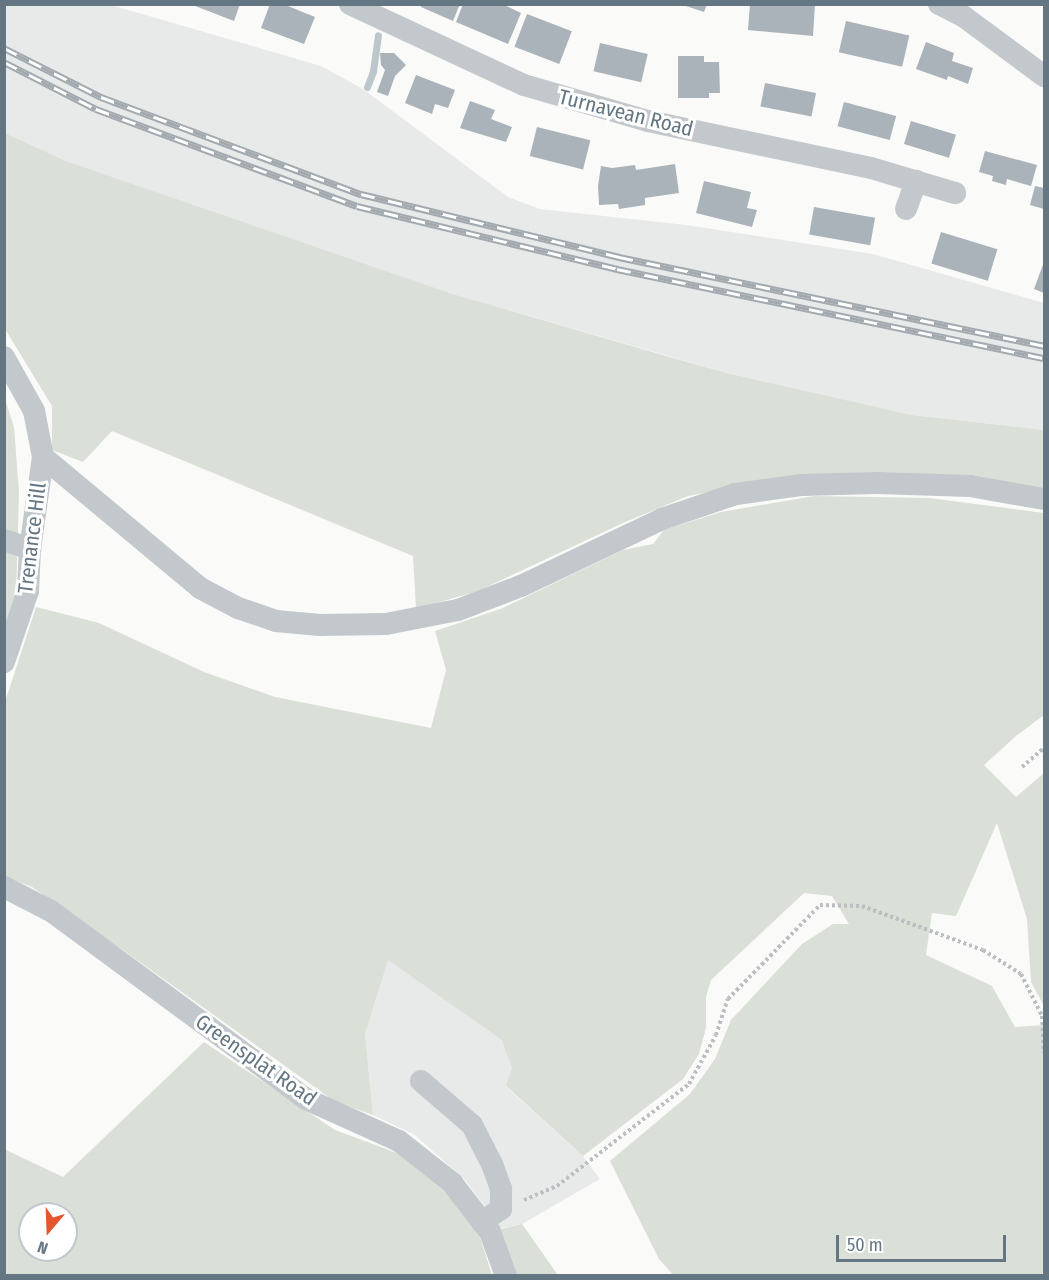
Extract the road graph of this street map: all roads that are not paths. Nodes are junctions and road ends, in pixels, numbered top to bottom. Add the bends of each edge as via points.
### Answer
1 (350, 4) edge
2 (939, 4) edge
3 (1044, 76) edge
4 (916, 181) junction
5 (955, 193) dead end
6 (906, 209) dead end
7 (4, 357) edge
8 (43, 457) junction
9 (1044, 500) edge
10 (4, 540) edge
11 (30, 549) junction
12 (4, 662) edge
13 (4, 887) edge
14 (420, 1081) dead end
15 (482, 1222) junction
16 (506, 1275) edge

1 - 4 street, Turnavean Road via 524,85 648,121
2 - 3 street via 963,15
4 - 5 street, Turnavean Road
4 - 6 street
7 - 8 street, Trenance Hill via 34,411
8 - 9 street via 200,588 238,608 276,621 320,625 386,624 458,610 521,586 662,519 736,494 802,485 877,483 970,486
8 - 11 street, Trenance Hill
10 - 11 street
11 - 12 street, Trenance Hill via 28,591
13 - 15 street, Greensplat Road via 51,911 306,1099 399,1141 452,1183
14 - 15 street via 472,1125 501,1189 501,1209
15 - 16 street, Greensplat Road via 490,1232

